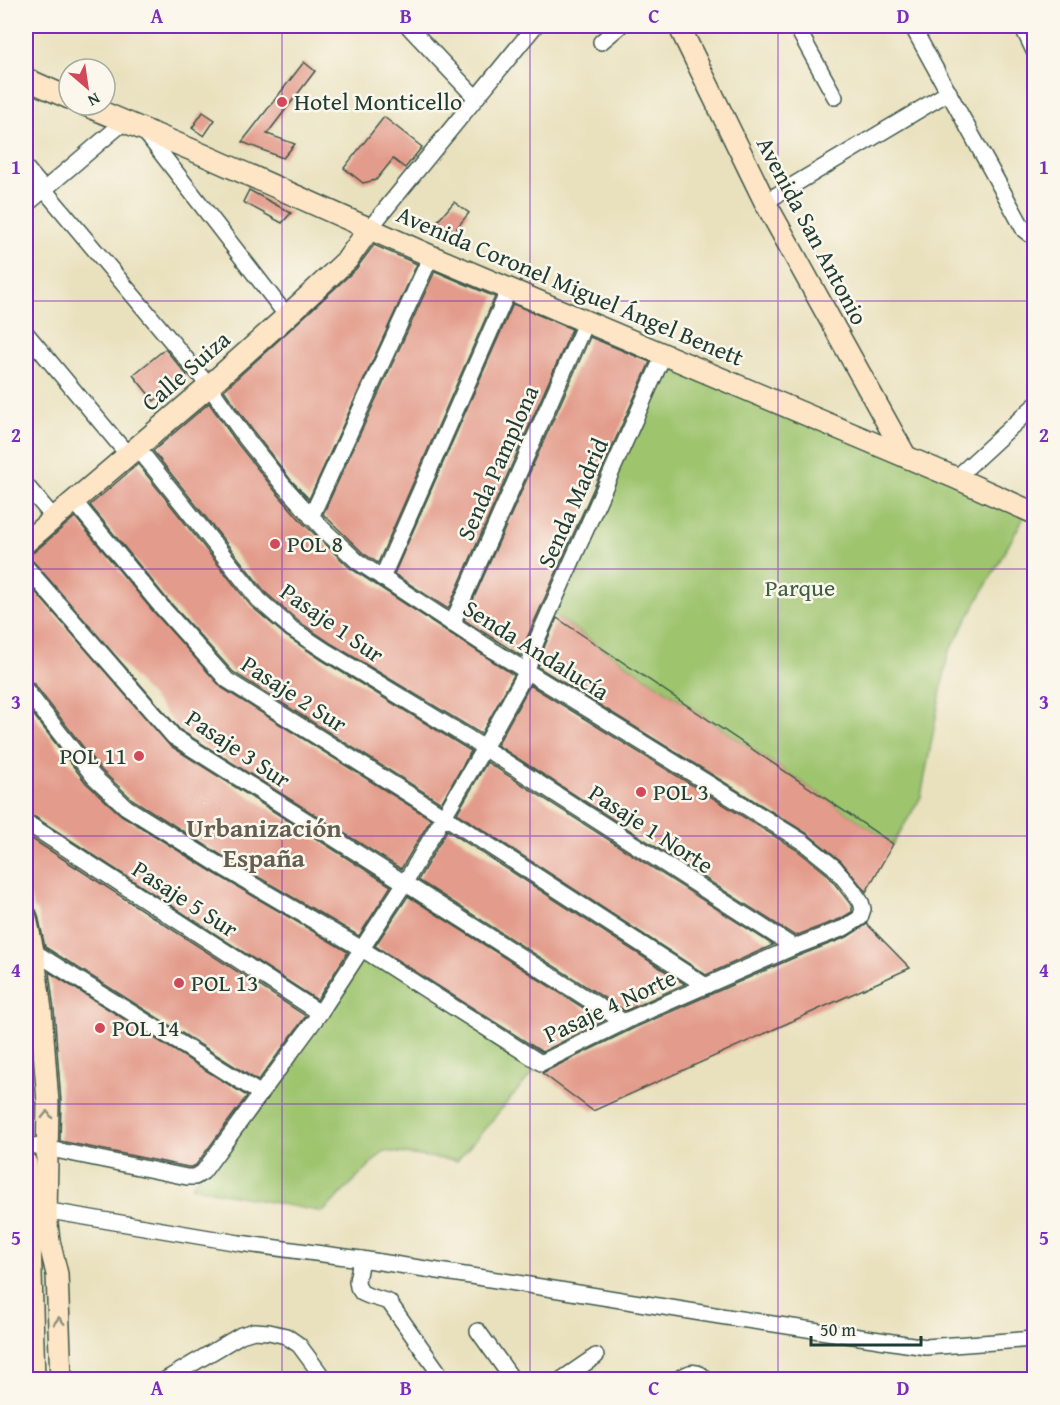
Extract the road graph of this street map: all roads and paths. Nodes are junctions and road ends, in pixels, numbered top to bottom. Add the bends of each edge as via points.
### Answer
1 (408, 26) edge
2 (533, 26) edge
3 (620, 26) edge
4 (680, 26) edge
5 (796, 26) edge
6 (912, 26) edge
7 (1022, 26) edge
8 (601, 42) dead end
9 (1035, 51) edge
10 (26, 79) edge
11 (949, 92) junction
12 (57, 93) edge
13 (835, 97) dead end
14 (476, 98) junction
15 (113, 117) edge
16 (124, 122) junction
17 (144, 130) junction
18 (26, 168) edge
19 (44, 190) junction
20 (765, 202) junction
21 (26, 205) edge
22 (370, 228) junction
23 (1035, 236) edge
24 (431, 256) junction
25 (509, 289) junction
26 (287, 316) junction
27 (586, 321) junction
28 (26, 333) edge
29 (664, 354) junction
30 (209, 386) junction
31 (1035, 406) edge
32 (133, 451) junction
33 (906, 457) junction
34 (956, 478) junction
35 (26, 485) edge
36 (74, 501) junction
37 (1035, 513) edge
38 (311, 517) junction
39 (54, 518) junction
40 (26, 542) edge
41 (26, 567) edge
42 (382, 578) junction
43 (452, 624) junction
44 (527, 671) junction
45 (26, 690) edge
46 (484, 748) junction
47 (443, 816) junction
48 (26, 825) edge
49 (404, 884) junction
50 (26, 918) edge
51 (860, 918) joint
52 (795, 947) junction
53 (362, 949) junction
54 (33, 951) junction
55 (706, 986) junction
56 (320, 1013) junction
57 (624, 1022) junction
58 (261, 1094) junction
59 (26, 1144) edge
60 (47, 1149) junction
61 (26, 1163) edge
62 (37, 1209) junction
63 (361, 1259) junction
64 (478, 1331) dead end
65 (1035, 1339) edge
66 (596, 1356) dead end
67 (681, 1377) edge
68 (34, 1380) edge
69 (61, 1380) edge
70 (165, 1380) edge
71 (325, 1380) edge
72 (444, 1380) edge
73 (513, 1380) edge
74 (561, 1380) edge
75 (707, 1380) edge

1 - 14 street
2 - 14 street
3 - 8 street
4 - 20 street, Avenida San Antonio
5 - 13 street
6 - 11 street
7 - 9 street
10 - 12 street
11 - 20 street
11 - 23 street via 1024,230
14 - 22 street
15 - 16 street, Avenida Coronel Miguel Ángel Benett
16 - 17 street, Avenida Coronel Miguel Ángel Benett
16 - 19 street
17 - 22 street, Avenida Coronel Miguel Ángel Benett
17 - 26 street
18 - 19 street, Senda Andalucía
19 - 21 street
19 - 30 street, Senda Andalucía
20 - 33 street, Avenida San Antonio
22 - 24 street, Avenida Coronel Miguel Ángel Benett
22 - 26 street, Calle Suiza via 347,260
24 - 25 street, Avenida Coronel Miguel Ángel Benett
24 - 38 street
25 - 27 street, Avenida Coronel Miguel Ángel Benett
25 - 42 street
26 - 30 street, Calle Suiza
27 - 29 street, Avenida Coronel Miguel Ángel Benett
27 - 43 street, Senda Pamplona
28 - 32 street, Pasaje 1 Sur
29 - 33 street, Avenida Coronel Miguel Ángel Benett
29 - 44 street, Senda Madrid via 536,642
30 - 32 street, Calle Suiza
30 - 38 street, Senda Andalucía via 283,486
31 - 34 street
32 - 36 street, Calle Suiza
32 - 46 street, Pasaje 1 Sur via 259,600 292,629
33 - 34 street, Avenida Coronel Miguel Ángel Benett
34 - 37 street, Avenida Coronel Miguel Ángel Benett
35 - 39 street
36 - 39 street, Calle Suiza
36 - 47 street, Pasaje 2 Sur via 227,680
38 - 42 street, Senda Andalucía via 357,561
39 - 40 street, Calle Suiza
41 - 49 street, Pasaje 3 Sur via 174,737
42 - 43 street, Senda Andalucía
43 - 44 street, Senda Andalucía
44 - 46 street, Senda Madrid
44 - 51 street, Senda Andalucía via 802,842 834,867 852,890 861,902
45 - 53 street via 94,777 126,807
46 - 47 street, Senda Madrid
46 - 52 street, Pasaje 1 Norte
47 - 49 street, Senda Madrid
47 - 55 street, Pasaje 2 Sur
48 - 56 street, Pasaje 5 Sur
49 - 53 street, Senda Madrid
49 - 57 street, Pasaje 3 Sur
50 - 54 street
51 - 52 street, Pasaje 4 Norte
52 - 55 street, Pasaje 4 Norte
53 - 56 street, Senda Madrid
53 - 57 street, Pasaje 4 Norte via 541,1063
54 - 58 street
60 -> 54 street via 48,1103
55 - 57 street, Pasaje 4 Norte
56 - 58 street, Senda Madrid
58 - 60 street, Senda Madrid via 203,1172 195,1177
59 - 60 street
60 - 62 street
61 - 62 street
62 - 63 street
62 - 68 street
69 -> 62 street via 57,1274
63 - 65 street via 926,1347
63 - 72 street via 358,1287 369,1296 389,1302
64 - 73 street
66 - 74 street
67 - 75 street via 697,1372
70 - 71 street via 254,1331 286,1336 299,1345

